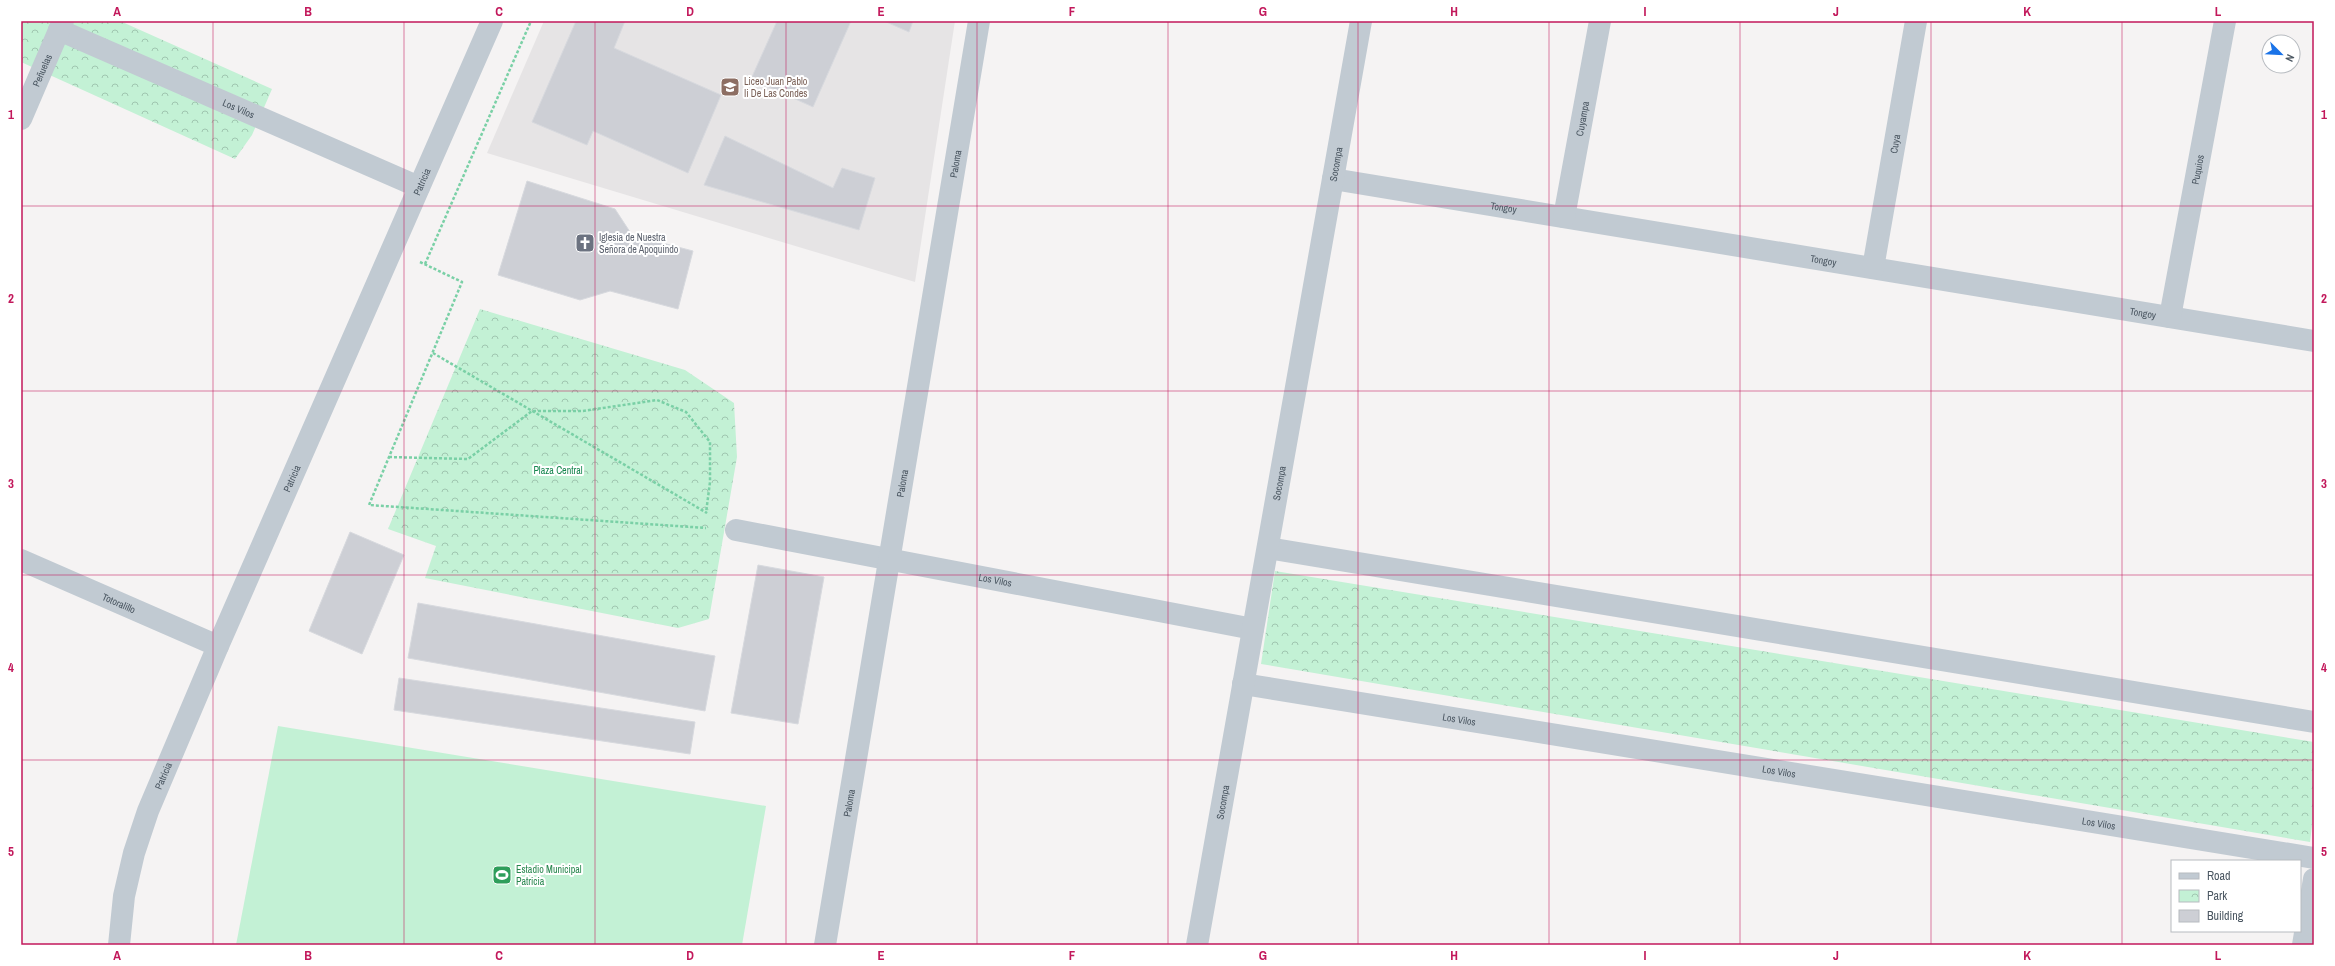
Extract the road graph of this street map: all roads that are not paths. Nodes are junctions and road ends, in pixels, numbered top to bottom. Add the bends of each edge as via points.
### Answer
1 (492, 21) edge
2 (979, 21) edge
3 (1361, 21) edge
4 (1600, 21) edge
5 (1916, 21) edge
6 (2225, 21) edge
7 (61, 26) edge
8 (29, 78) edge
9 (21, 119) edge
10 (1333, 179) junction
11 (419, 187) junction
12 (1564, 217) junction
13 (1873, 268) junction
14 (2170, 317) junction
15 (2314, 341) edge
16 (736, 530) road end
17 (1268, 548) junction
18 (21, 560) edge
19 (889, 561) junction
20 (1253, 629) junction
21 (218, 646) junction
22 (1243, 684) junction
23 (2314, 722) edge
24 (2314, 858) edge
25 (2314, 879) edge
26 (115, 943) edge
27 (825, 945) edge
28 (1197, 945) edge
29 (2303, 945) edge

1 - 11 street, Patricia
2 - 19 street, Paloma
3 - 10 street, Socompa
4 - 12 street, Cuyampa
5 - 13 street, Cuya
6 - 14 street, Puquios
7 - 8 street, Peñuelas
7 - 11 street, Los Vilos
8 - 9 street, Peñuelas
10 - 12 street, Tongoy
10 - 17 street, Socompa
11 - 21 street, Patricia
12 - 13 street, Tongoy
13 - 14 street, Tongoy
14 - 15 street, Tongoy
16 - 19 street, Los Vilos
17 - 20 street, Socompa
17 - 23 street
18 - 21 street, Totoralillo
19 - 20 street, Los Vilos
19 - 27 street, Paloma
20 - 22 street, Socompa
21 - 26 street, Patricia via 146,818 134,853
22 - 24 street, Los Vilos
22 - 28 street, Socompa
25 - 29 street

